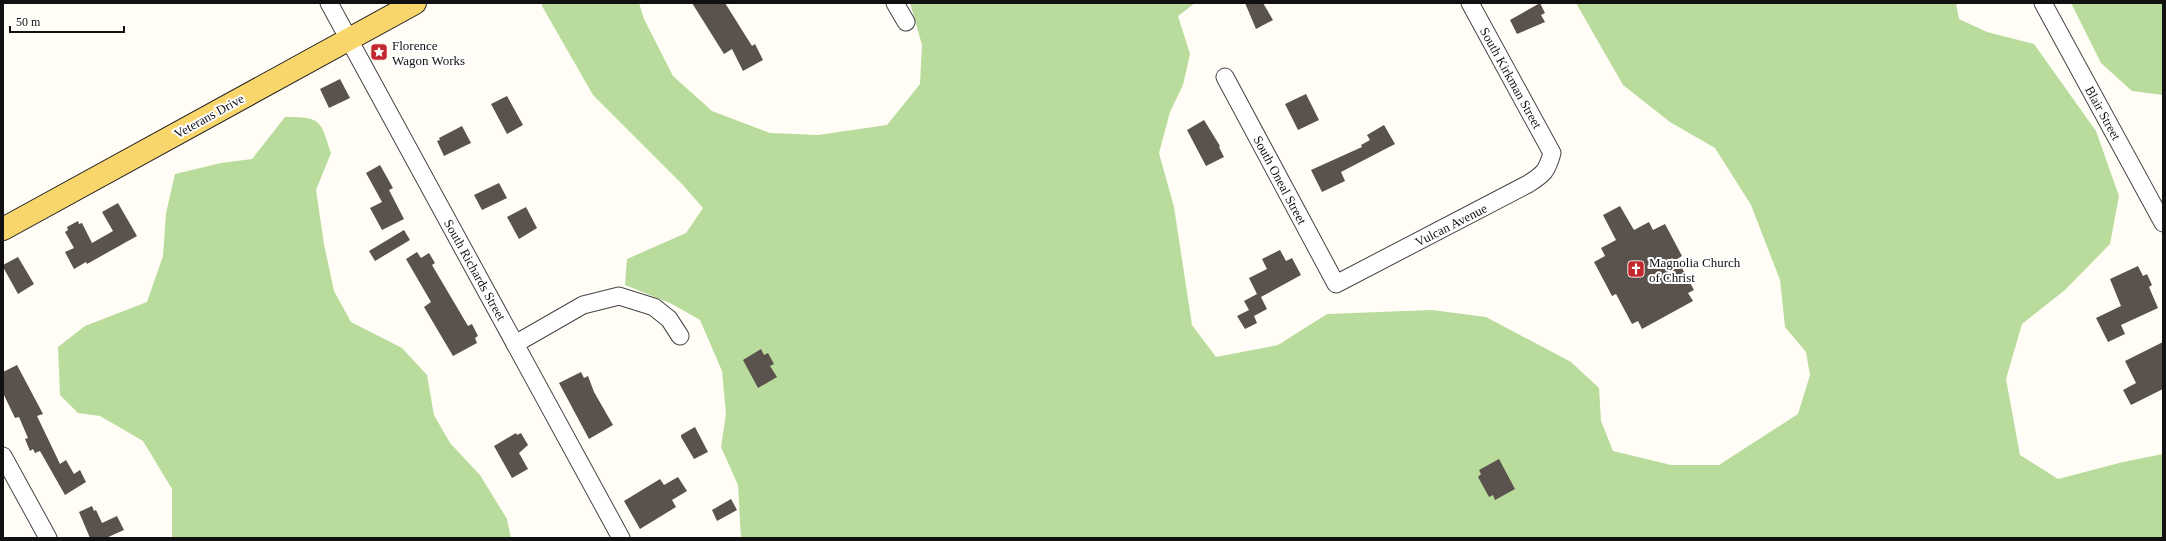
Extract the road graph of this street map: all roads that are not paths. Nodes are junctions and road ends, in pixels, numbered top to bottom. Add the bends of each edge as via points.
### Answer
1 (329, 3) edge
2 (415, 3) edge
3 (895, 3) edge
4 (1470, 3) edge
5 (2043, 3) edge
6 (906, 22) dead end
7 (349, 39) junction
8 (1225, 77) dead end
9 (1552, 153) joint
10 (2163, 223) edge
11 (3, 229) edge
12 (1336, 284) joint
13 (680, 336) dead end
14 (515, 344) junction
15 (3, 456) edge
16 (48, 538) edge
17 (621, 538) edge

1 - 7 street, South Richards Street
2 - 7 main road, Veterans Drive
3 - 6 street
4 - 9 street, South Kirkman Street
5 - 10 street, Blair Street
7 - 11 main road, Veterans Drive
7 - 14 street, South Richards Street
8 - 12 street, South Oneal Street
9 - 12 street, Vulcan Avenue via 1543,175
13 - 14 street via 669,319 654,307 619,296 583,305
14 - 17 street, South Richards Street
15 - 16 street

